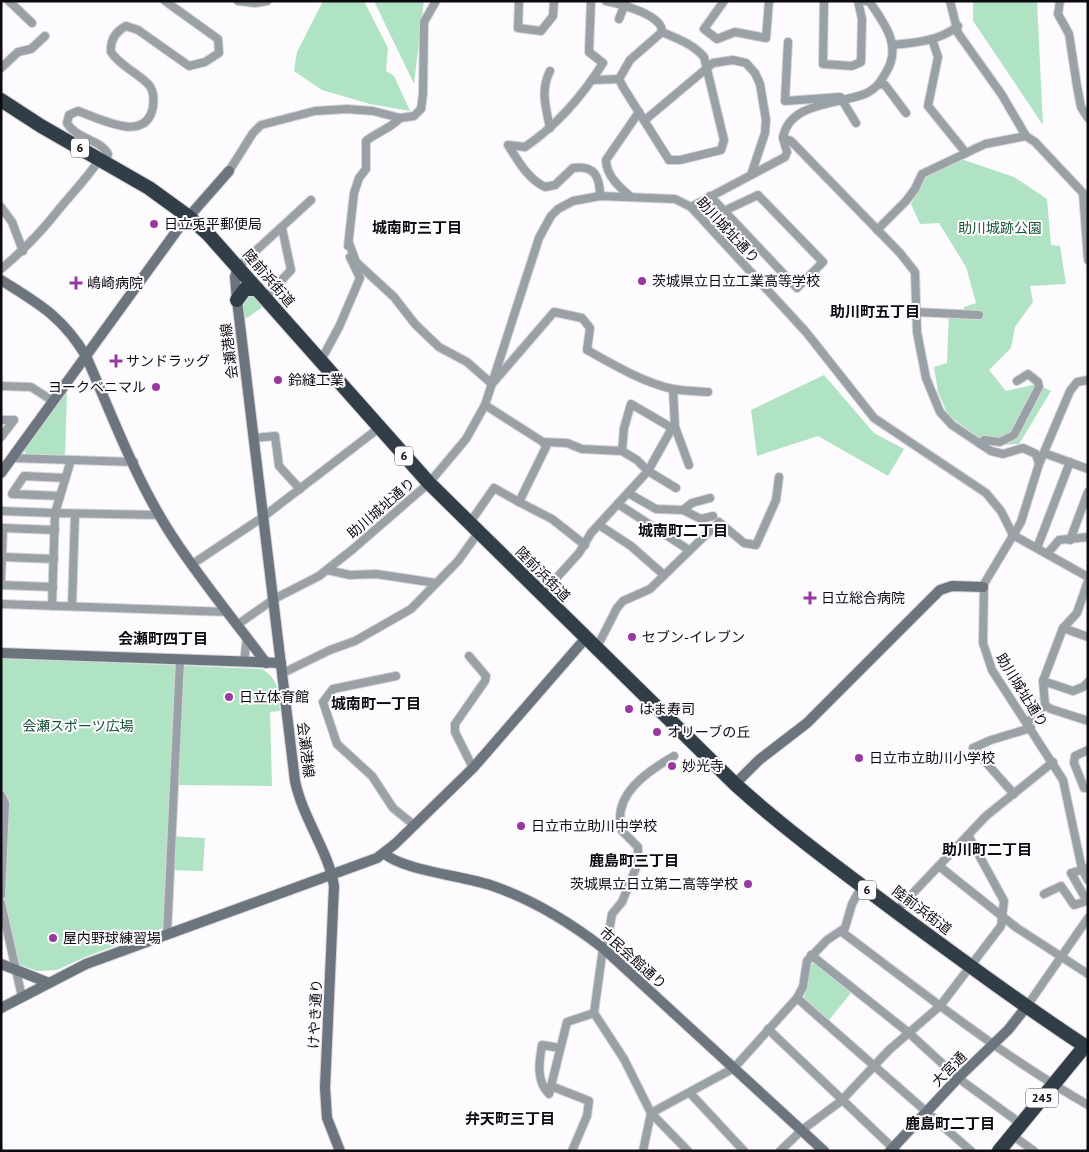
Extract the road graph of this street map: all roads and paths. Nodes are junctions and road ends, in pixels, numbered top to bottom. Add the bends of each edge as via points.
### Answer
1 (9, 1) edge
2 (165, 1) edge
3 (238, 1) edge
4 (436, 1) edge
5 (519, 1) edge
6 (554, 1) edge
7 (591, 1) edge
8 (606, 1) edge
9 (724, 1) edge
10 (769, 1) edge
11 (824, 1) edge
12 (858, 1) edge
13 (865, 1) edge
14 (869, 1) edge
15 (950, 1) edge
16 (1060, 1) edge
17 (267, 2) edge
18 (625, 3) edge
19 (619, 19) dead end
20 (32, 24) dead end
21 (958, 26) junction
22 (662, 32) junction
23 (45, 36) dead end
24 (932, 39) junction
25 (788, 42) dead end
26 (892, 45) junction
27 (708, 67) junction
28 (1, 68) edge
29 (550, 71) dead end
30 (620, 79) junction
31 (593, 80) junction
32 (879, 84) junction
33 (843, 100) junction
34 (2, 102) edge
35 (639, 112) junction
36 (906, 113) dead end
37 (400, 118) junction
38 (1088, 118) edge
39 (645, 120) junction
40 (856, 123) dead end
41 (550, 128) junction
42 (1026, 136) junction
43 (783, 138) junction
44 (966, 154) junction
45 (103, 162) junction
46 (228, 171) joint
47 (751, 175) junction
48 (600, 196) junction
49 (630, 196) junction
50 (710, 196) junction
51 (311, 200) dead end
52 (1, 207) edge
53 (691, 207) junction
54 (724, 211) junction
55 (189, 217) junction
56 (282, 228) junction
57 (877, 230) junction
58 (349, 243) junction
59 (23, 251) junction
60 (1088, 260) edge
61 (238, 267) junction
62 (1, 269) edge
63 (1, 280) edge
64 (261, 294) junction
65 (237, 300) junction
66 (916, 312) junction
67 (979, 315) dead end
68 (86, 356) junction
69 (320, 362) junction
70 (1088, 380) edge
71 (1017, 382) dead end
72 (492, 384) junction
73 (1, 386) edge
74 (674, 389) junction
75 (708, 392) dead end
76 (53, 401) junction
77 (485, 405) junction
78 (1, 420) edge
79 (379, 428) junction
80 (674, 429) junction
81 (1, 437) edge
82 (254, 438) junction
83 (543, 442) junction
84 (980, 444) junction
85 (622, 451) junction
86 (1044, 453) junction
87 (12, 458) junction
88 (71, 460) junction
89 (134, 462) junction
90 (1070, 462) junction
91 (1039, 464) junction
92 (689, 465) dead end
93 (1088, 469) edge
94 (648, 471) junction
95 (1, 473) edge
96 (779, 477) dead end
97 (65, 478) junction
98 (429, 483) junction
99 (676, 488) dead end
100 (300, 489) junction
101 (1088, 492) edge
102 (628, 494) junction
103 (60, 496) junction
104 (710, 498) dead end
105 (519, 502) junction
106 (618, 504) junction
107 (682, 510) junction
108 (1, 511) edge
109 (55, 513) junction
110 (75, 514) junction
111 (160, 516) junction
112 (713, 516) dead end
113 (263, 517) junction
114 (599, 525) junction
115 (474, 528) junction
116 (55, 530) junction
117 (1013, 535) junction
118 (1088, 538) edge
119 (1070, 540) junction
120 (584, 544) junction
121 (1037, 548) junction
122 (689, 550) junction
123 (1048, 554) junction
124 (2, 557) edge
125 (54, 559) junction
126 (191, 565) junction
127 (327, 570) junction
128 (664, 575) junction
129 (1088, 577) edge
130 (1, 580) edge
131 (1088, 582) edge
132 (436, 583) junction
133 (1, 585) edge
134 (52, 587) junction
135 (983, 587) junction
136 (541, 595) junction
137 (274, 599) junction
138 (1, 604) edge
139 (52, 606) junction
140 (72, 606) junction
141 (228, 612) junction
142 (237, 624) junction
143 (1063, 628) junction
144 (247, 637) junction
145 (1088, 637) edge
146 (585, 638) junction
147 (596, 649) junction
148 (1, 653) edge
149 (470, 656) dead end
150 (180, 660) junction
151 (244, 662) junction
152 (266, 662) junction
153 (282, 668) junction
154 (396, 676) dead end
155 (1043, 681) junction
156 (1088, 682) edge
157 (1046, 705) junction
158 (1088, 721) edge
159 (1029, 725) junction
160 (1088, 750) edge
161 (674, 756) dead end
162 (1053, 762) junction
163 (473, 768) junction
164 (735, 784) junction
165 (1088, 788) edge
166 (1014, 794) junction
167 (1, 795) edge
168 (414, 825) junction
169 (968, 836) junction
170 (384, 853) junction
171 (939, 866) junction
172 (1085, 868) edge
173 (333, 875) junction
174 (1088, 880) edge
175 (862, 886) junction
176 (1044, 894) dead end
177 (1, 896) edge
178 (1, 903) edge
179 (896, 911) junction
180 (1003, 918) junction
181 (1088, 918) edge
182 (842, 932) junction
183 (167, 935) junction
184 (603, 948) junction
185 (811, 956) junction
186 (1062, 957) junction
187 (1, 964) edge
188 (971, 967) junction
189 (15, 969) junction
190 (1088, 974) edge
191 (49, 983) junction
192 (22, 997) junction
193 (797, 998) junction
194 (940, 1006) junction
195 (1026, 1006) junction
196 (1, 1008) edge
197 (594, 1013) junction
198 (768, 1029) junction
199 (909, 1033) junction
200 (995, 1044) junction
201 (1087, 1045) edge
202 (560, 1048) junction
203 (873, 1066) junction
204 (734, 1068) junction
205 (958, 1078) junction
206 (1053, 1085) junction
207 (551, 1086) junction
208 (690, 1093) junction
209 (841, 1101) junction
210 (1088, 1105) edge
211 (651, 1113) junction
212 (925, 1113) junction
213 (1017, 1129) junction
214 (802, 1130) junction
215 (893, 1150) edge
216 (340, 1151) edge
217 (572, 1151) edge
218 (643, 1151) edge
219 (688, 1151) edge
220 (744, 1151) edge
221 (780, 1151) edge
222 (824, 1151) edge
223 (971, 1151) edge
224 (999, 1151) edge
225 (1034, 1151) edge

1 - 20 street
2 - 45 street via 218,39 219,53 205,62 188,66 138,30 126,26 119,29 112,40 111,52 149,85 154,99 152,112 142,125 135,128 126,128 78,111 69,115 67,123 105,149 108,154
3 - 17 street
4 - 37 street via 424,22 421,109 414,116
5 - 6 street via 518,28 541,31 553,16
7 - 31 street via 589,52 603,63
8 - 18 street
9 - 10 street via 704,29 717,39 735,32 766,38
11 - 12 street via 823,64 852,66 860,62 862,19
13 - 14 street
14 - 26 street via 890,31
15 - 21 street
16 - 38 street via 1058,14 1069,34 1081,107
18 - 19 street
18 - 22 street via 659,21
21 - 24 street
21 - 42 street via 958,33 1002,95
22 - 27 street via 698,50
22 - 30 street via 630,60
23 - 28 street via 31,49 18,52
24 - 26 street
24 - 44 street via 938,57 928,106
25 - 33 street via 785,101 840,97
26 - 32 street via 891,66
27 - 39 street
27 - 39 street via 724,140 722,150 669,160
27 - 47 street via 717,61 740,60 751,67 760,84 766,126
29 - 41 street via 544,82
30 - 31 street
30 - 35 street
31 - 41 street
32 - 33 street via 868,93
32 - 36 street via 886,85
33 - 40 street
33 - 43 street via 801,112 790,121
34 - 45 highway, 陸前浜街道 / 6
35 - 39 street
35 - 49 street via 606,160 616,184
37 - 46 street via 347,109 315,111 261,125
37 - 58 street via 366,142 366,169 354,193
41 - 48 street via 525,147 508,145 522,167 545,187 555,185 573,168 586,167 598,177
42 - 44 street via 984,144
42 - 60 street via 1083,193
43 - 47 street via 787,152 785,157
43 - 57 street via 797,145
44 - 57 street via 922,174 915,189
45 - 55 highway, 陸前浜街道 / 6 via 149,188
45 - 59 street
46 - 55 street
47 - 50 street
48 - 49 street, 助川城址通り
48 - 72 street, 助川城址通り via 565,204 545,225
49 - 53 street, 助川城址通り via 675,199
50 - 53 street
50 - 54 street
51 - 56 street
52 - 59 street via 12,222
53 - 117 street, 助川城址通り via 806,332 874,418 986,493 1001,511
54 - 54 street via 797,288 823,262 758,195
55 - 61 highway, 陸前浜街道 / 6
55 - 68 street
56 - 61 street
56 - 64 street via 291,270
57 - 66 street via 915,272
58 - 69 street via 351,261 360,278 339,328
58 - 72 street via 356,262 394,297 438,347 467,362
59 - 62 street
61 - 64 highway, 陸前浜街道 / 6
61 - 65 street, 会瀬港線 via 235,277
63 - 68 street via 60,321
64 - 65 highway via 245,289
64 - 69 highway, 陸前浜街道 / 6
65 - 82 street, 会瀬港線
66 - 67 street
66 - 84 street via 917,332 932,396 952,425
68 - 76 street
68 - 89 street
69 - 79 highway, 陸前浜街道 / 6
70 - 86 street via 1078,382 1070,391
71 - 84 street via 1028,374 1039,387 1018,430 1003,441 984,440
72 - 74 street via 554,312 582,318 590,328 587,350 638,378
72 - 77 street, 助川城址通り
73 - 76 street via 31,387
74 - 75 street
74 - 80 street
76 - 87 street
77 - 83 street
77 - 98 street, 助川城址通り via 466,439
78 - 81 street via 14,420
79 - 98 highway, 陸前浜街道 / 6
79 - 100 street
80 - 85 street via 631,404
80 - 92 street
80 - 94 street
82 - 100 street via 275,436 280,466
82 - 113 street, 会瀬港線
83 - 85 street via 567,443 582,449
83 - 105 street via 546,447
84 - 91 street via 998,454 1028,449 1036,454
85 - 94 street
86 - 90 street
86 - 91 street
87 - 88 street
87 - 95 street
88 - 89 street
88 - 97 street
89 - 111 street
90 - 93 street
90 - 121 street
91 - 117 street via 1023,517
94 - 99 street
94 - 102 street
96 - 122 street via 776,500 756,544 744,543 719,522
97 - 103 street
97 - 103 street via 24,476 12,494
98 - 115 highway, 陸前浜街道 / 6
98 - 127 street, 助川城址通り
100 - 113 street
101 - 119 street
102 - 106 street
102 - 107 street via 656,509
103 - 109 street
104 - 107 street
105 - 115 street via 494,488
105 - 120 street via 552,519
106 - 114 street
106 - 122 street
107 - 112 street via 701,519
108 - 109 street
109 - 110 street
109 - 116 street
110 - 111 street
110 - 140 street
111 - 126 street
113 - 126 street
113 - 137 street, 会瀬港線
114 - 120 street
114 - 128 street via 631,546
115 - 132 street via 458,561
115 - 136 highway, 陸前浜街道 / 6
116 - 124 street via 3,528
116 - 125 street
117 - 121 street
117 - 135 street, 助川城址通り
118 - 119 street
119 - 123 street via 1059,540
120 - 136 street via 579,554
121 - 123 street
122 - 128 street
123 - 129 street
124 - 125 street
124 - 130 street
125 - 134 street
126 - 141 street
127 - 132 street
127 - 137 street, 助川城址通り
128 - 147 street via 650,589 623,601
131 - 143 street via 1077,613
132 - 153 street via 411,609 355,641
133 - 134 street
134 - 139 street
135 - 159 street, 助川城址通り via 985,652 992,670
135 - 164 street via 952,586 940,590 807,723 766,753
136 - 146 highway, 陸前浜街道 / 6
137 - 142 street, 助川城址通り
137 - 153 street, 会瀬港線
138 - 139 street
139 - 140 street
140 - 141 street
141 - 142 street
142 - 144 street
143 - 145 street
143 - 155 street
144 - 151 street
144 - 152 street
146 - 147 highway, 陸前浜街道 / 6
146 - 163 street
147 - 164 highway, 陸前浜街道 / 6
148 - 150 street
149 - 163 street via 486,676 455,724 455,732
150 - 151 street
150 - 183 street
151 - 152 street
152 - 153 street
153 - 173 street, 会瀬港線 via 298,796
154 - 168 street via 334,689 324,702 337,744 372,776 393,808
155 - 156 street via 1073,691
155 - 157 street
157 - 158 street
157 - 159 street
159 - 162 street, 助川城址通り
159 - 166 street via 973,748
160 - 165 street via 1075,756 1074,763 1084,788
161 - 184 street via 644,776 627,794 620,825 638,847 638,863 622,902 612,914 607,943
162 - 166 street
162 - 172 street, 助川城址通り via 1066,789
163 - 168 street
164 - 175 highway, 陸前浜街道 / 6
166 - 169 street via 986,816
167 - 177 street via 5,803
168 - 170 street
169 - 171 street
169 - 180 street via 1004,901
170 - 173 street
170 - 184 street, 市民会館通り via 397,862 466,878 511,893 556,914
171 - 179 street
171 - 180 street
172 - 174 street, 助川城址通り
172 - 176 street via 1071,873 1087,901 1074,905 1061,886
173 - 183 street
173 - 216 street, けやき通り via 325,1088 327,1118
175 - 179 highway, 陸前浜街道 / 6
175 - 182 street
178 - 189 street
179 - 188 highway, 陸前浜街道 / 6
180 - 186 street
180 - 188 street via 1001,926
181 - 186 street
182 - 185 street
182 - 194 street
183 - 191 street via 86,964
184 - 197 street
184 - 204 street, 市民会館通り
185 - 193 street
185 - 199 street
186 - 190 street
186 - 195 street
187 - 189 street
188 - 194 street
188 - 195 highway, 陸前浜街道 / 6
189 - 191 street
189 - 192 street
191 - 192 street
192 - 196 street
193 - 198 street
193 - 203 street
194 - 199 street
194 - 200 street
195 - 200 street, 大宮通
195 - 201 highway, 陸前浜街道 / 6
197 - 202 street via 567,1022
197 - 211 street via 624,1060
198 - 204 street
198 - 209 street
199 - 203 street
199 - 205 street
200 - 205 street, 大宮通
200 - 206 street
201 - 206 highway, 245
202 - 207 street
202 - 207 street via 542,1045 541,1081 549,1094
203 - 209 street
203 - 212 street
204 - 208 street
204 - 214 street, 市民会館通り
205 - 212 street, 大宮通
205 - 213 street
206 - 210 street
206 - 213 highway, 245
207 - 217 street via 590,1101
208 - 211 street
208 - 220 street
209 - 214 street
209 - 215 street
211 - 218 street
211 - 219 street
212 - 215 street, 大宮通
212 - 223 street
213 - 224 highway, 245
213 - 225 street
214 - 221 street
214 - 222 street, 市民会館通り

